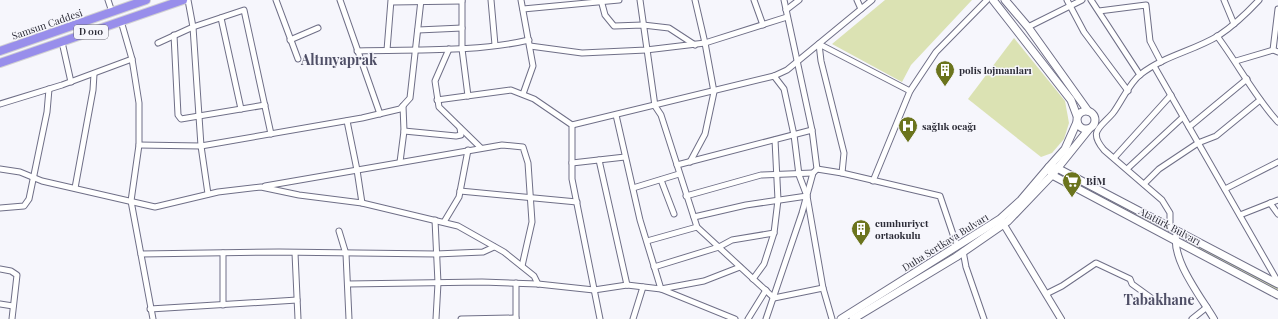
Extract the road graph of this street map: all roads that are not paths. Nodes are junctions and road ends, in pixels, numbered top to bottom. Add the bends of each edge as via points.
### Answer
1 (108, 0) edge
2 (146, 0) edge
3 (183, 0) edge
4 (188, 0) edge
5 (276, 0) edge
6 (340, 0) edge
7 (491, 0) edge
8 (522, 0) edge
9 (619, 0) edge
10 (640, 0) edge
11 (695, 0) edge
12 (754, 0) edge
13 (784, 0) edge
14 (799, 0) edge
15 (857, 0) edge
16 (872, 0) edge
17 (987, 0) edge
18 (993, 0) edge
19 (1005, 0) edge
20 (1067, 0) edge
21 (1082, 0) edge
22 (1091, 0) edge
23 (1224, 0) edge
24 (1259, 0) edge
25 (391, 1) edge
26 (421, 1) edge
27 (462, 1) edge
28 (601, 1) edge
29 (1139, 3) edge
30 (1070, 6) junction
31 (523, 9) junction
32 (861, 9) junction
33 (1278, 9) edge
34 (786, 10) junction
35 (1099, 11) junction
36 (112, 12) junction
37 (787, 17) junction
38 (1277, 17) edge
39 (221, 18) junction
40 (121, 21) junction
41 (1234, 24) junction
42 (643, 25) junction
43 (763, 25) junction
44 (192, 27) junction
45 (1028, 27) junction
46 (318, 28) dead end
47 (462, 28) junction
48 (418, 30) junction
49 (174, 35) junction
50 (1217, 36) junction
51 (290, 40) junction
52 (529, 40) junction
53 (62, 42) junction
54 (158, 42) dead end
55 (705, 43) junction
56 (695, 44) junction
57 (819, 44) junction
58 (495, 46) junction
59 (530, 46) junction
60 (416, 49) junction
61 (450, 49) junction
62 (462, 49) junction
63 (387, 50) junction
64 (646, 50) junction
65 (0, 51) edge
66 (357, 51) junction
67 (1275, 51) edge
68 (132, 59) junction
69 (298, 59) dead end
70 (1236, 61) junction
71 (1161, 62) junction
72 (0, 63) edge
73 (796, 63) junction
74 (1154, 66) junction
75 (94, 74) junction
76 (1140, 75) junction
77 (774, 76) junction
78 (1247, 79) junction
79 (70, 82) junction
80 (49, 89) junction
81 (910, 91) junction
82 (1128, 91) junction
83 (714, 92) junction
84 (523, 94) junction
85 (1171, 95) junction
86 (468, 96) junction
87 (437, 100) junction
88 (1260, 100) junction
89 (0, 104) edge
90 (265, 105) junction
91 (403, 106) junction
92 (655, 106) junction
93 (241, 109) junction
94 (1088, 111) junction
95 (380, 114) junction
96 (616, 114) junction
97 (198, 116) junction
98 (1183, 117) junction
99 (1077, 119) junction
100 (347, 120) junction
101 (1278, 122) edge
102 (572, 124) junction
103 (1094, 126) junction
104 (1189, 127) junction
105 (460, 128) junction
106 (812, 130) junction
107 (404, 131) junction
108 (271, 134) junction
109 (794, 135) junction
110 (775, 140) junction
111 (1198, 142) junction
112 (139, 145) junction
113 (201, 146) junction
114 (481, 148) junction
115 (468, 150) junction
116 (625, 156) junction
117 (1114, 158) junction
118 (599, 160) junction
119 (400, 162) junction
120 (690, 162) junction
121 (1278, 162) edge
122 (572, 163) junction
123 (676, 165) junction
124 (1049, 167) junction
125 (1058, 168) junction
126 (0, 169) edge
127 (817, 169) junction
128 (1127, 169) junction
129 (357, 170) junction
130 (842, 173) junction
131 (680, 174) junction
132 (813, 174) junction
133 (777, 175) junction
134 (799, 175) junction
135 (1052, 175) junction
136 (34, 178) junction
137 (661, 180) junction
138 (873, 181) junction
139 (1144, 184) junction
140 (261, 187) junction
141 (75, 188) junction
142 (633, 188) junction
143 (1225, 189) junction
144 (460, 192) junction
145 (208, 194) junction
146 (686, 196) junction
147 (807, 196) junction
148 (531, 198) junction
149 (778, 200) junction
150 (1278, 200) edge
151 (131, 201) junction
152 (576, 202) junction
153 (362, 203) junction
154 (1270, 203) junction
155 (0, 208) edge
156 (674, 214) dead end
157 (1278, 214) edge
158 (1240, 215) junction
159 (694, 218) junction
160 (435, 220) junction
161 (444, 222) junction
162 (1002, 222) junction
163 (697, 227) junction
164 (1170, 228) junction
165 (339, 231) dead end
166 (1177, 232) junction
167 (774, 233) junction
168 (1174, 240) junction
169 (647, 241) junction
170 (957, 246) junction
171 (494, 247) junction
172 (719, 247) junction
173 (964, 252) junction
174 (223, 253) junction
175 (295, 253) junction
176 (141, 254) junction
177 (346, 254) junction
178 (436, 254) junction
179 (956, 256) junction
180 (522, 266) junction
181 (654, 267) junction
182 (740, 267) junction
183 (966, 267) junction
184 (0, 269) edge
185 (753, 279) junction
186 (438, 283) junction
187 (1278, 283) edge
188 (348, 284) junction
189 (516, 284) junction
190 (538, 284) junction
191 (627, 285) junction
192 (643, 287) junction
193 (823, 288) junction
194 (661, 289) junction
195 (594, 290) junction
196 (766, 290) junction
197 (1046, 294) junction
198 (1278, 295) edge
199 (1150, 297) dead end
200 (774, 298) junction
201 (297, 300) junction
202 (0, 304) edge
203 (223, 305) junction
204 (13, 306) junction
205 (1207, 307) junction
206 (150, 308) junction
207 (516, 318) edge
208 (12, 319) edge
209 (153, 319) edge
210 (298, 319) edge
211 (349, 319) edge
212 (436, 319) edge
213 (461, 319) edge
214 (600, 319) edge
215 (633, 319) edge
216 (735, 319) edge
217 (748, 319) edge
218 (766, 319) edge
219 (832, 319) edge
220 (842, 319) edge
221 (853, 319) edge
222 (984, 319) edge
223 (1061, 319) edge
224 (1192, 319) edge
225 (1214, 319) edge

1 - 36 street
2 - 36 highway, Samsun Caddesi / D 010
3 - 40 highway, D 010
4 - 44 street
5 - 51 street
6 - 66 street
7 - 58 street
8 - 31 street
9 - 28 street
10 - 42 street
11 - 55 street
12 - 43 street
13 - 34 street
14 - 34 street
15 - 32 street
16 - 32 street
17 - 81 street via 936,52
18 - 99 main road via 1071,100
19 - 45 main road
20 - 30 street
21 - 30 street
22 - 35 street
23 - 41 street
24 - 41 street
25 - 26 street
25 - 63 street
26 - 27 street
26 - 48 street
27 - 47 street
28 - 31 street
28 - 42 street via 605,15 614,26
29 - 35 street
29 - 71 street via 1146,5 1150,41
30 - 45 street
30 - 82 street via 1084,32
31 - 52 street
32 - 57 street
33 - 38 street
34 - 37 street
35 - 76 street
36 - 65 highway, Samsun Caddesi / D 010
37 - 43 street
37 - 73 street
38 - 67 street
39 - 44 street
39 - 90 street via 244,10
39 - 93 street
40 - 53 highway, D 010
40 - 68 street
41 - 50 street
42 - 56 street via 669,28
42 - 64 street
43 - 55 street
44 - 49 street
44 - 97 street
45 - 94 main road
46 - 51 street
47 - 48 street
47 - 62 street
48 - 60 street
49 - 54 street
49 - 97 street via 178,115 182,119
50 - 70 street
50 - 71 street
51 - 69 street
52 - 58 street
52 - 59 street
53 - 72 highway, D 010
53 - 79 street
55 - 56 street
55 - 83 street
56 - 64 street
57 - 73 street
57 - 81 street
57 - 130 street via 844,153
58 - 62 street
59 - 64 street via 582,53
59 - 84 street via 533,66
60 - 61 street
60 - 63 street
60 - 91 street via 410,98
61 - 62 street
61 - 87 street via 435,82
62 - 86 street
63 - 66 street
64 - 92 street
66 - 95 street
67 - 70 street
68 - 75 street
68 - 112 street via 138,103
70 - 78 street
71 - 74 street
73 - 77 street
73 - 106 street
74 - 76 street
74 - 85 street
75 - 79 street
75 - 141 street
76 - 82 street
77 - 83 street
77 - 109 street via 784,89
78 - 88 street
78 - 104 street
79 - 80 street
80 - 89 street
80 - 136 street
81 - 138 street
82 - 103 street via 1112,114
83 - 92 street
83 - 120 street via 705,134
84 - 86 street via 511,90
84 - 102 street
85 - 98 street
85 - 117 street
86 - 87 street
87 - 105 street via 439,107
88 - 101 street
88 - 111 street via 1216,136
90 - 93 street
90 - 108 street
91 - 95 street
91 - 107 street
92 - 96 street
92 - 123 street via 661,115
93 - 97 street
94 - 99 main road via 1082,111
94 - 103 main road via 1094,116
95 - 100 street
96 - 102 street
96 - 116 street
97 - 113 street
98 - 104 street
98 - 128 street
99 - 103 main road via 1084,129
99 - 124 main road, Duha Sertkaya Bulvarı via 1065,149
100 - 108 street
100 - 129 street
102 - 122 street
103 - 117 street via 1096,141
103 - 125 main road
104 - 111 street
105 - 107 street via 461,135 456,136
105 - 114 street
106 - 109 street
106 - 127 street
107 - 119 street
108 - 113 street
109 - 110 street
109 - 134 street
110 - 120 street
110 - 133 street
111 - 139 street via 1159,169
111 - 143 street
112 - 113 street
112 - 151 street
113 - 145 street
114 - 115 street
114 - 148 street via 502,144 523,147 528,163
115 - 119 street
115 - 144 street
116 - 118 street
116 - 142 street
117 - 128 street
118 - 122 street
118 - 191 street
119 - 129 street
120 - 123 street
121 - 143 street
122 - 152 street
123 - 131 street
124 - 125 main road
124 - 135 main road
124 - 162 main road, Duha Sertkaya Bulvarı
125 - 135 main road
125 - 164 main road
126 - 136 street via 20,172
127 - 130 street
127 - 132 street
128 - 139 street
129 - 140 street
129 - 153 street
130 - 138 street
131 - 137 street
131 - 146 street
132 - 134 street
132 - 147 street
133 - 134 street
133 - 146 street via 760,175
133 - 149 street
134 - 147 street
135 - 162 main road via 1027,204
135 - 168 main road, Atatürk Bulvarı
136 - 141 street
136 - 155 street via 29,199 24,206
137 - 142 street
137 - 156 street
138 - 170 street via 940,196
139 - 164 street via 1162,200 1170,214
140 - 145 street
140 - 153 street
141 - 151 street
142 - 169 street
143 - 158 street
144 - 148 street
144 - 161 street
145 - 151 street via 155,207
146 - 159 street
147 - 149 street
147 - 193 street
147 - 200 street
148 - 152 street
148 - 180 street via 532,222
149 - 159 street via 746,204
149 - 167 street
150 - 154 street
151 - 176 street
152 - 195 street
153 - 160 street
154 - 157 street
154 - 158 street
158 - 187 street
159 - 163 street
160 - 161 street
160 - 178 street
161 - 171 street via 458,226
162 - 170 main road, Duha Sertkaya Bulvarı
162 - 173 main road
162 - 197 street
163 - 169 street
163 - 172 street
164 - 166 main road
165 - 177 street
166 - 168 street
166 - 187 main road
167 - 172 street via 736,239
167 - 185 street via 764,264
168 - 198 main road, Atatürk Bulvarı
168 - 205 street via 1185,272
169 - 181 street
170 - 173 main road
170 - 179 main road
170 - 220 main road, Duha Sertkaya Bulvarı
171 - 178 street via 483,252
171 - 180 street
172 - 181 street
172 - 182 street
173 - 179 main road
173 - 183 street
174 - 175 street
174 - 176 street
174 - 203 street
175 - 177 street
175 - 201 street
176 - 206 street
177 - 178 street
177 - 188 street
178 - 186 street
179 - 183 street
179 - 221 main road
180 - 190 street via 534,276
181 - 194 street
182 - 185 street
182 - 194 street via 704,281
183 - 222 street
184 - 204 street via 17,275
185 - 196 street
186 - 188 street
186 - 189 street
186 - 212 street
188 - 211 street
189 - 190 street
189 - 207 street
190 - 195 street
191 - 192 street
191 - 195 street
192 - 194 street
192 - 215 street
193 - 200 street
193 - 219 street
194 - 216 street
195 - 214 street
196 - 200 street
196 - 217 street
197 - 199 street via 1096,263 1130,280
197 - 223 street
200 - 218 street
201 - 203 street
201 - 210 street
202 - 204 street
203 - 206 street
204 - 208 street
205 - 224 street
205 - 225 street
206 - 209 street
207 - 213 street

